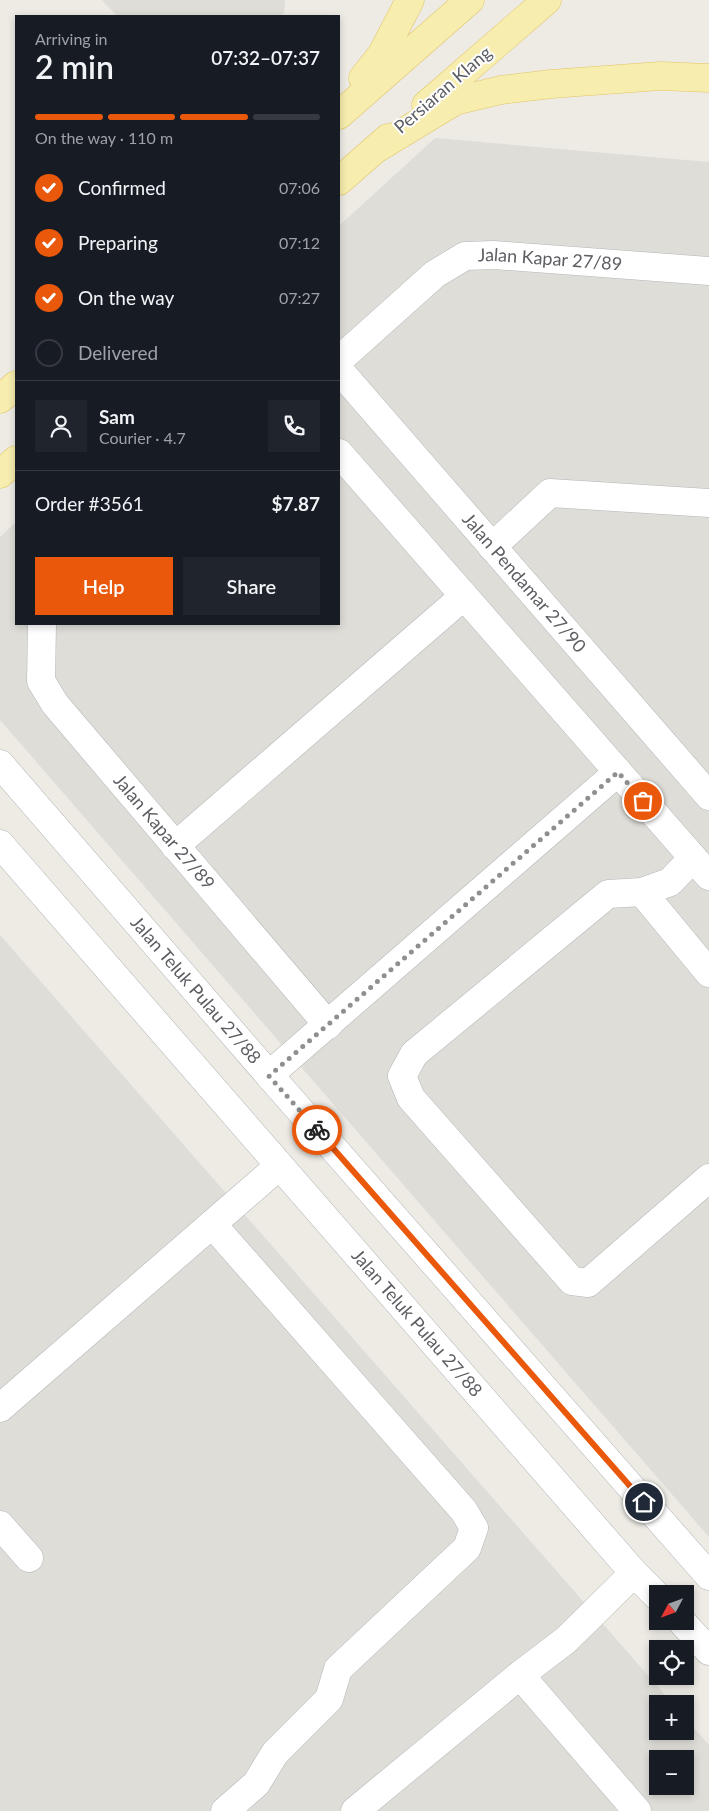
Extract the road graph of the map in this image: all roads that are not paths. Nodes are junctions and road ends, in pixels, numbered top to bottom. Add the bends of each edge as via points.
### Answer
1 (410, 0) edge
2 (470, 0) edge
3 (548, 0) edge
4 (709, 78) edge
5 (340, 107) edge
6 (340, 114) edge
7 (374, 150) junction
8 (340, 180) edge
9 (709, 271) edge
10 (340, 359) edge
11 (340, 371) edge
12 (15, 386) edge
13 (0, 399) edge
14 (340, 453) edge
15 (15, 461) edge
16 (0, 474) edge
17 (709, 503) edge
18 (492, 547) junction
19 (464, 596) junction
20 (42, 625) edge
21 (0, 764) edge
22 (618, 772) junction
23 (709, 796) edge
24 (0, 844) edge
25 (176, 846) junction
26 (701, 867) edge
27 (642, 892) junction
28 (709, 973) edge
29 (328, 1025) junction
30 (269, 1076) junction
31 (279, 1166) junction
32 (709, 1178) edge
33 (212, 1224) junction
34 (0, 1408) edge
35 (0, 1525) edge
36 (29, 1558) dead end
37 (634, 1573) junction
38 (709, 1576) edge
39 (649, 1588) edge
40 (689, 1630) edge
41 (709, 1651) edge
42 (520, 1675) junction
43 (225, 1811) edge
44 (355, 1811) edge
45 (637, 1811) edge

1 - 5 main road via 382,54
2 - 6 main road
3 - 7 main road, Persiaran Klang
4 - 7 main road via 660,76 501,90 455,101
7 - 8 main road, Persiaran Klang
9 - 10 street, Jalan Kapar 27/89 via 465,256 435,274
11 - 18 street, Jalan Pendamar 27/90
12 - 13 main road
14 - 19 street
15 - 16 main road
17 - 18 street via 550,493
18 - 23 street, Jalan Pendamar 27/90
19 - 22 street
19 - 25 street
20 - 25 street, Jalan Kapar 27/89 via 41,680 55,704
21 - 30 street, Jalan Teluk Pulau 27/88
22 - 26 street
22 - 29 street
24 - 31 street, Jalan Teluk Pulau 27/88
25 - 29 street, Jalan Kapar 27/89
26 - 27 street
27 - 28 street
27 - 32 street via 608,894 414,1054 402,1076 411,1098 572,1280 588,1283
29 - 30 street
30 - 38 street, Jalan Teluk Pulau 27/88
31 - 33 street
31 - 37 street, Jalan Teluk Pulau 27/88
33 - 34 street
33 - 43 street via 464,1511 474,1528 468,1548 338,1669 329,1699 275,1752 256,1784
35 - 36 street
37 - 39 street, Jalan Teluk Pulau 27/88
37 - 42 street via 566,1640
40 - 41 street
42 - 44 street
42 - 45 street

